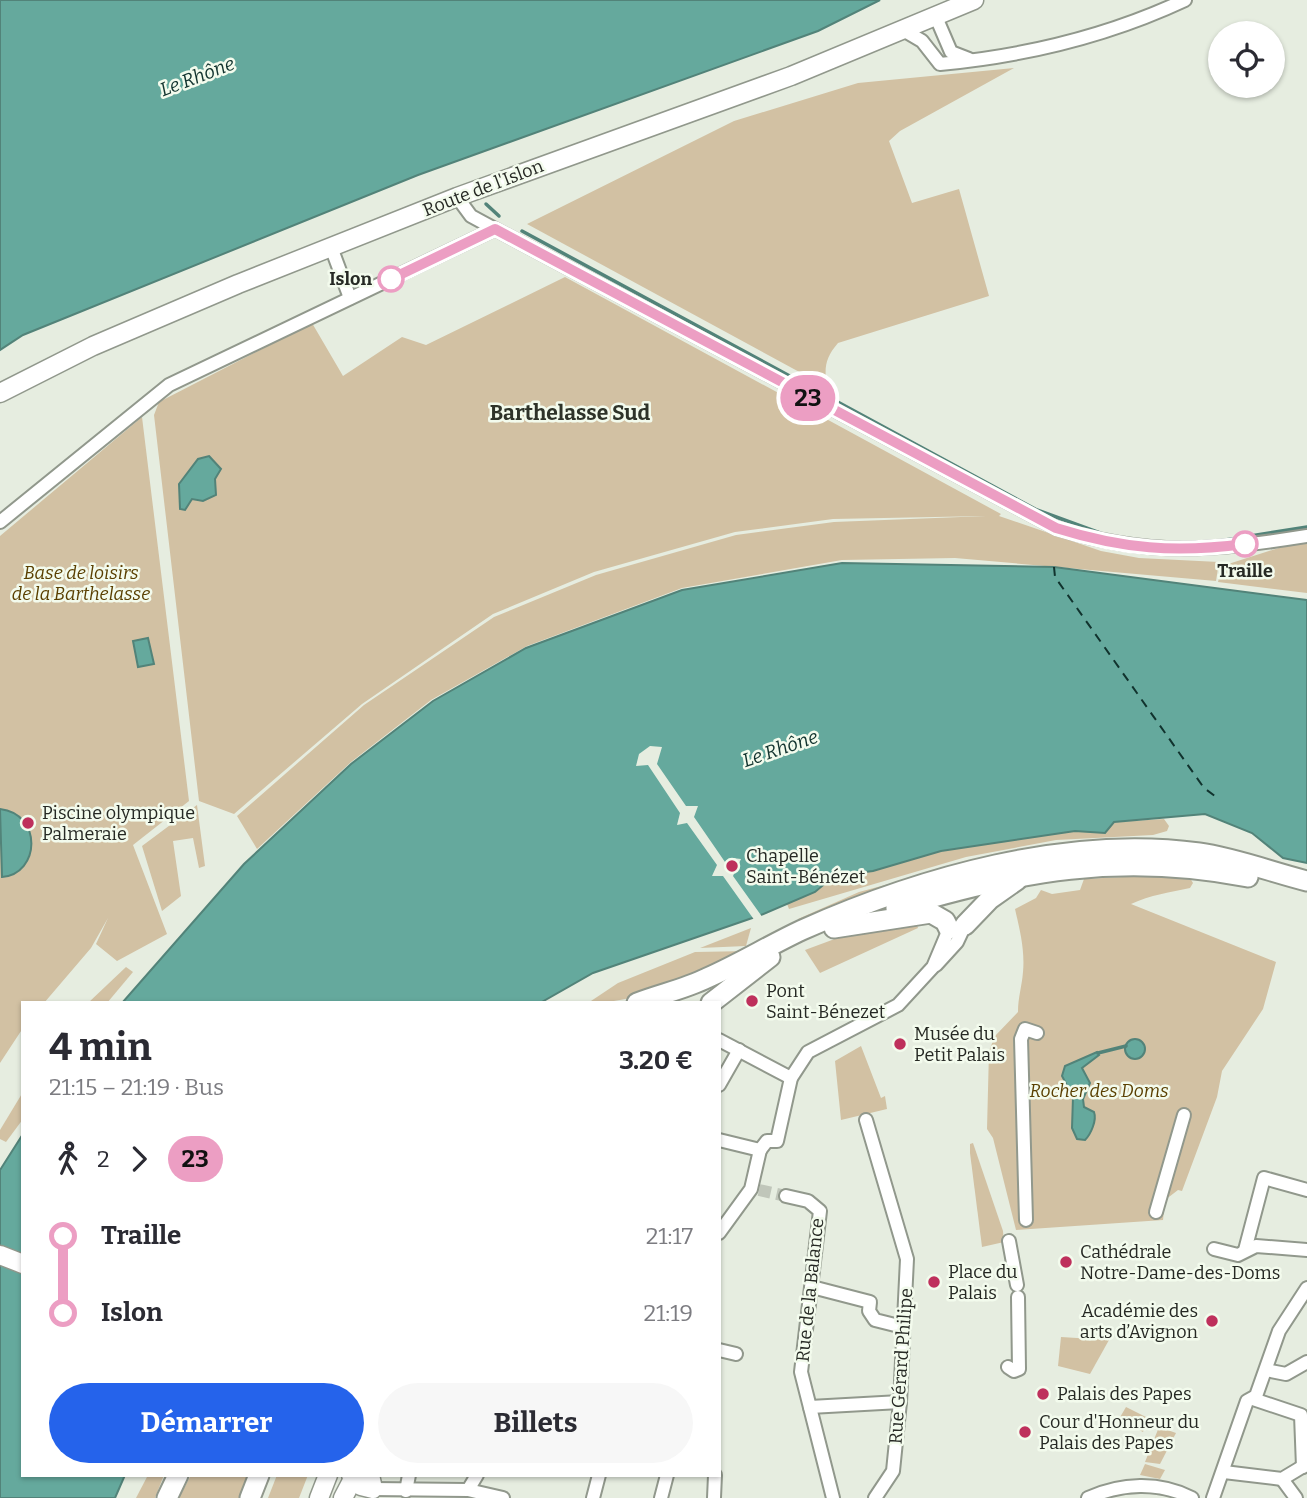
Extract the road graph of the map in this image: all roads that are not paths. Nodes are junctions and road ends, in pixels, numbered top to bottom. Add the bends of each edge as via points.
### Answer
1 (974, 0) edge
2 (1185, 0) edge
3 (936, 17) junction
4 (905, 31) junction
5 (976, 60) junction
6 (457, 197) junction
7 (495, 229) junction
8 (331, 247) junction
9 (350, 298) junction
10 (0, 393) edge
11 (0, 522) edge
12 (1307, 536) edge
13 (986, 866) junction
14 (1024, 874) junction
15 (1307, 881) edge
16 (932, 883) junction
17 (955, 892) junction
18 (1307, 892) edge
19 (957, 927) junction
20 (834, 928) junction
21 (788, 942) junction
22 (643, 1001) edge
23 (713, 1001) edge
24 (1037, 1033) dead end
25 (721, 1041) edge
26 (818, 1049) junction
27 (739, 1050) junction
28 (833, 1057) dead end
29 (791, 1078) junction
30 (721, 1082) edge
31 (1184, 1115) dead end
32 (871, 1122) dead end
33 (721, 1140) edge
34 (760, 1150) junction
35 (1307, 1190) edge
36 (786, 1196) tunnel mouth
37 (1156, 1212) dead end
38 (1026, 1220) dead end
39 (721, 1231) edge
40 (1009, 1241) dead end
41 (1214, 1249) dead end
42 (1245, 1250) junction
43 (1307, 1250) edge
44 (0, 1255) edge
45 (21, 1263) edge
46 (812, 1287) junction
47 (1307, 1288) edge
48 (899, 1326) dead end
49 (721, 1350) edge
50 (736, 1354) dead end
51 (1307, 1362) edge
52 (1008, 1367) dead end
53 (1266, 1370) junction
54 (1253, 1399) junction
55 (900, 1402) junction
56 (810, 1407) junction
57 (1305, 1466) edge
58 (1224, 1472) junction
59 (177, 1477) edge
60 (258, 1477) edge
61 (327, 1477) edge
62 (476, 1477) edge
63 (598, 1477) edge
64 (666, 1477) edge
65 (715, 1477) edge
66 (1282, 1479) junction
67 (364, 1480) edge
68 (468, 1490) junction
69 (402, 1493) edge
70 (714, 1495) edge
71 (1089, 1497) edge
72 (167, 1498) edge
73 (250, 1498) edge
74 (319, 1498) edge
75 (343, 1498) edge
76 (503, 1498) edge
77 (593, 1498) edge
78 (661, 1498) edge
79 (833, 1498) edge
80 (875, 1498) edge
81 (1192, 1498) edge
82 (1213, 1498) edge
83 (1297, 1498) edge

1 - 3 street, Route de l'Islon
2 - 5 street via 1109,31
3 - 4 street, Route de l'Islon
3 - 5 street via 951,52
4 - 5 street via 922,41 940,64
4 - 6 street, Route de l'Islon
6 - 7 street via 471,215
6 - 8 street, Route de l'Islon
7 - 9 street
7 - 12 street via 1056,528 1158,550 1193,551
8 - 9 street
8 - 10 street, Route de l'Islon via 105,341
9 - 11 street via 169,385
13 - 15 main road via 1045,854 1183,852
13 - 16 main road
13 - 17 main road
14 - 17 main road
14 - 18 main road via 1083,866 1174,867 1230,873
14 - 19 main road
16 - 17 main road
16 - 21 main road
17 - 19 main road
17 - 20 main road
19 - 20 main road via 931,913
19 - 26 street via 933,967 898,1005
20 - 21 main road
21 - 22 main road
21 - 23 main road
24 - 38 street via 1027,1028 1021,1039
25 - 27 street
26 - 28 street
26 - 29 street via 808,1052
27 - 29 street
27 - 30 street
29 - 34 street via 777,1141 767,1141
31 - 37 street
32 - 55 street, Rue Gérard Philipe via 908,1259
33 - 34 street
34 - 39 street via 755,1190
35 - 42 street via 1264,1178
36 - 46 street, Rue de la Balance via 816,1205 820,1223
40 - 52 street via 1018,1291 1019,1369
41 - 42 street via 1238,1255
42 - 43 street via 1256,1246
44 - 45 street
46 - 48 street via 870,1302 875,1320
46 - 56 street, Rue de la Balance via 801,1372
47 - 53 street via 1279,1331
49 - 50 street
51 - 53 street via 1286,1374
53 - 54 street
54 - 57 street via 1301,1415
54 - 58 street via 1247,1401
55 - 56 street
55 - 80 street, Rue Gérard Philipe via 893,1471
56 - 79 street, Rue de la Balance
57 - 66 street
58 - 66 street
58 - 82 street
59 - 72 main road
60 - 73 main road
61 - 74 street
62 - 68 street
63 - 77 street
64 - 78 street
65 - 70 street
66 - 83 street
67 - 69 street
67 - 75 street
68 - 69 street
68 - 76 street
71 - 81 street via 1134,1486 1172,1488

